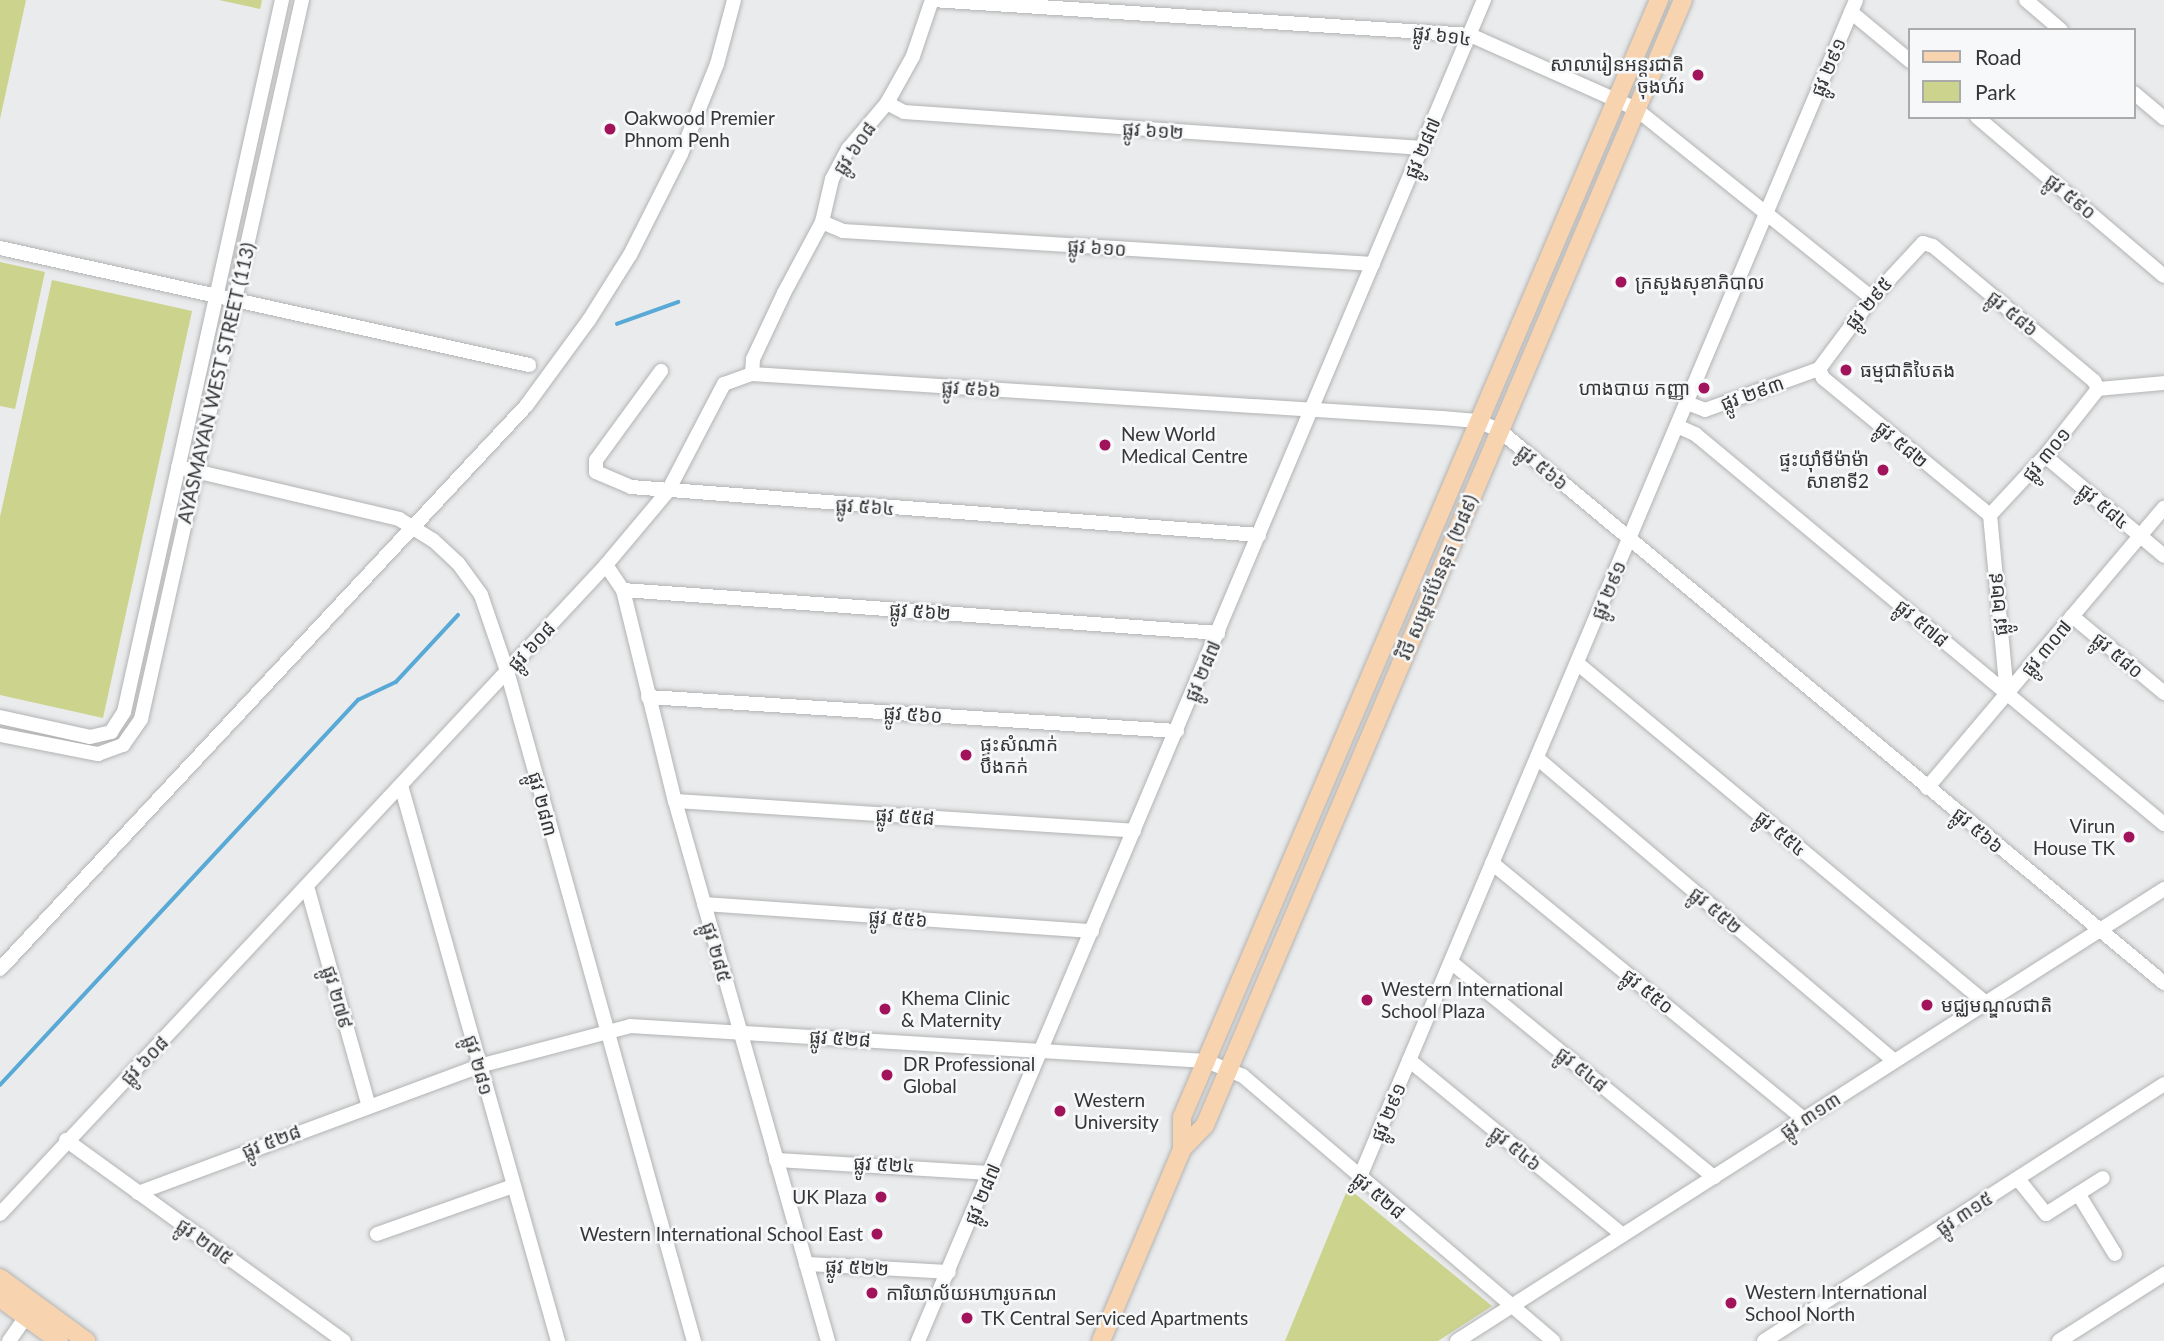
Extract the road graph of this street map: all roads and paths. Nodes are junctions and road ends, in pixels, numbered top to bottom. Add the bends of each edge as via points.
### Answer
1 (282, 0) edge
2 (302, 0) edge
3 (734, 0) edge
4 (932, 0) edge
5 (1484, 0) edge
6 (1659, 0) edge
7 (1684, 0) edge
8 (2026, 0) edge
9 (1854, 6) edge
10 (2059, 28) edge
11 (1469, 35) junction
12 (1909, 60) edge
13 (2136, 95) edge
14 (1616, 97) junction
15 (887, 103) junction
16 (1636, 109) junction
17 (2164, 118) edge
18 (1979, 119) edge
19 (1422, 148) junction
20 (242, 182) junction
21 (260, 187) junction
22 (1766, 213) junction
23 (822, 222) junction
24 (1923, 243) joint
25 (1553, 244) junction
26 (0, 248) edge
27 (1574, 254) junction
28 (1373, 264) junction
29 (2164, 276) edge
30 (216, 296) junction
31 (1872, 298) junction
32 (234, 300) junction
33 (529, 365) dead end
34 (1819, 369) junction
35 (661, 371) dead end
36 (752, 374) junction
37 (2164, 383) edge
38 (2098, 389) junction
39 (1687, 403) junction
40 (1311, 410) junction
41 (1705, 410) junction
42 (1477, 421) junction
43 (1677, 426) junction
44 (1499, 430) junction
45 (1695, 434) junction
46 (2045, 456) junction
47 (178, 467) junction
48 (196, 471) junction
49 (668, 491) junction
50 (2164, 508) edge
51 (1990, 515) junction
52 (414, 527) junction
53 (1259, 535) junction
54 (2140, 536) junction
55 (1629, 539) junction
56 (2164, 556) edge
57 (606, 565) junction
58 (1414, 567) junction
59 (1437, 577) junction
60 (622, 590) junction
61 (150, 594) junction
62 (168, 598) junction
63 (2072, 617) junction
64 (1218, 633) junction
65 (1577, 663) junction
66 (507, 671) junction
67 (2164, 693) edge
68 (2007, 694) junction
69 (648, 696) junction
70 (0, 718) edge
71 (1177, 731) junction
72 (0, 735) edge
73 (1537, 758) junction
74 (1927, 788) junction
75 (402, 789) junction
76 (675, 801) junction
77 (2164, 824) edge
78 (1135, 831) junction
79 (1492, 863) junction
80 (2164, 889) edge
81 (307, 890) junction
82 (704, 904) junction
83 (2100, 930) junction
84 (1093, 931) junction
85 (1451, 962) junction
86 (0, 969) edge
87 (2164, 983) edge
88 (1986, 1003) junction
89 (605, 1030) junction
90 (739, 1030) junction
91 (1041, 1053) junction
92 (1409, 1060) junction
93 (1206, 1061) junction
94 (1894, 1061) junction
95 (479, 1066) junction
96 (1228, 1069) junction
97 (2164, 1084) edge
98 (368, 1104) junction
99 (1804, 1119) junction
100 (66, 1140) junction
101 (1182, 1149) junction
102 (776, 1160) junction
103 (991, 1174) junction
104 (1714, 1177) junction
105 (2103, 1178) dead end
106 (1359, 1179) junction
107 (2018, 1179) junction
108 (513, 1186) junction
109 (138, 1193) junction
110 (2079, 1195) junction
111 (0, 1214) edge
112 (377, 1234) dead end
113 (1623, 1235) junction
114 (2115, 1254) dead end
115 (806, 1265) junction
116 (949, 1272) junction
117 (2162, 1275) edge
118 (0, 1278) edge
119 (2164, 1292) edge
120 (0, 1298) edge
121 (1511, 1306) junction
122 (31, 1310) junction
123 (2068, 1339) edge
124 (9, 1341) edge
125 (59, 1341) edge
126 (86, 1341) edge
127 (344, 1341) edge
128 (558, 1341) edge
129 (694, 1341) edge
130 (828, 1341) edge
131 (918, 1341) edge
132 (1101, 1341) edge
133 (1457, 1341) edge
134 (1553, 1341) edge
135 (1763, 1341) edge

1 - 20 street, AYASMAYAN WEST STREET (113)
2 - 21 street, AYASMAYAN WEST STREET (113)
3 - 52 street via 717,64 687,141 630,255 526,406
4 - 11 street, ផ្លូវ ៦១៤
4 - 15 street, ផ្លូវ ៦០៨ via 913,56
5 - 11 street, ផ្លូវ ២៨៧
6 - 14 main road, វិថី សម្តេចប៉ែននុត (២៨៩)
7 - 16 main road, វិថី សម្តេចប៉ែននុត (២៨៩)
8 - 10 street
9 - 12 street
9 - 22 street, ផ្លូវ ២៩១
11 - 14 street, ផ្លូវ ៦១៤
11 - 19 street, ផ្លូវ ២៨៧
13 - 17 street
14 - 16 street, ផ្លូវ ៦១៤
14 - 25 main road, វិថី សម្តេចប៉ែននុត (២៨៩)
15 - 19 street, ផ្លូវ ៦១២ via 904,112
15 - 23 street, ផ្លូវ ៦០៨ via 841,162
16 - 22 street, ផ្លូវ ៦១៤
16 - 27 main road, វិថី សម្តេចប៉ែននុត (២៨៩)
18 - 29 street, ផ្លូវ ៥៩០
19 - 28 street, ផ្លូវ ២៨៧
20 - 21 street
20 - 30 street, AYASMAYAN WEST STREET (113)
21 - 32 street, AYASMAYAN WEST STREET (113)
22 - 31 street, ផ្លូវ ៦១៤
22 - 39 street, ផ្លូវ ២៩១
23 - 28 street, ផ្លូវ ៦១០ via 843,231
23 - 36 street, ផ្លូវ ៦០៨ via 753,359
24 - 31 street, ផ្លូវ ២៩៥
24 - 38 street, ផ្លូវ ៥៨៦ via 1933,246
25 - 27 main road
25 - 42 main road, វិថី សម្តេចប៉ែននុត (២៨៩)
26 - 30 street
27 - 44 main road, វិថី សម្តេចប៉ែននុត (២៨៩)
28 - 40 street, ផ្លូវ ២៨៧
30 - 32 street
30 - 47 street, AYASMAYAN WEST STREET (113)
31 - 34 street, ផ្លូវ ២៩៥ via 1821,360
32 - 33 street
32 - 48 street, AYASMAYAN WEST STREET (113)
34 - 41 street, ផ្លូវ ២៩៣
34 - 51 street, ផ្លូវ ៥៨២
35 - 49 street, ផ្លូវ ៥៦៤ via 596,460 596,472 631,487
36 - 40 street, ផ្លូវ ៥៦៦
36 - 49 street, ផ្លូវ ៦០៨ via 724,384
37 - 38 street
38 - 46 street, ផ្លូវ ៣០១
39 - 41 street, ផ្លូវ ២៩៣
39 - 43 street, ផ្លូវ ២៩១
40 - 42 street, ផ្លូវ ៥៦៦
40 - 53 street, ផ្លូវ ២៨៧
41 - 45 street
42 - 44 street, ផ្លូវ ៥៦៦
42 - 58 main road, វិថី សម្តេចប៉ែននុត (២៨៩)
43 - 45 street, ផ្លូវ ៥៧៨
43 - 55 street, ផ្លូវ ២៩១
44 - 55 street, ផ្លូវ ៥៦៦
44 - 59 main road, វិថី សម្តេចប៉ែននុត (២៨៩)
45 - 68 street, ផ្លូវ ៥៧៨
46 - 51 street, ផ្លូវ ៣០១
46 - 54 street, ផ្លូវ ៥៨៤
47 - 48 street, ផ្លូវ ២៨៣
47 - 61 street, AYASMAYAN WEST STREET (113)
48 - 52 street, ផ្លូវ ២៨៣ via 399,519
48 - 62 street, AYASMAYAN WEST STREET (113)
49 - 53 street, ផ្លូវ ៥៦៤
49 - 57 street, ផ្លូវ ៦០៨
50 - 54 street, ផ្លូវ ៣០៧
51 - 68 street, ផ្លូវ ២២៩
52 - 66 street, ផ្លូវ ២៨៣ via 458,563 481,595
52 - 86 street
53 - 64 street, ផ្លូវ ២៨៧
54 - 56 street, ផ្លូវ ៥៨៤
54 - 63 street, ផ្លូវ ៣០៧
55 - 65 street, ផ្លូវ ២៩១
55 - 74 street, ផ្លូវ ៥៦៦
57 - 60 street, ផ្លូវ ២៨៥
57 - 66 street, ផ្លូវ ៦០៨
58 - 59 main road
58 - 93 main road, វិថី សម្តេចប៉ែននុត (២៨៩)
59 - 96 main road, វិថី សម្តេចប៉ែននុត (២៨៩)
60 - 64 street, ផ្លូវ ៥៦២
60 - 69 street, ផ្លូវ ២៨៥
61 - 62 street
61 - 70 street, AYASMAYAN WEST STREET (113) via 124,712 111,732 101,736
62 - 72 street, AYASMAYAN WEST STREET (113) via 141,719 133,735 108,752 85,754
63 - 67 street, ផ្លូវ ៥៨០
63 - 68 street, ផ្លូវ ៣០៧
64 - 71 street, ផ្លូវ ២៨៧
65 - 73 street, ផ្លូវ ២៩១
65 - 88 street, ផ្លូវ ៥៥៤
66 - 75 street, ផ្លូវ ៦០៨
66 - 89 street, ផ្លូវ ២៨៣
68 - 74 street, ផ្លូវ ៣០៧
68 - 77 street, ផ្លូវ ៥៧៨
69 - 71 street, ផ្លូវ ៥៦០
69 - 76 street, ផ្លូវ ២៨៥
71 - 78 street, ផ្លូវ ២៨៧
73 - 79 street, ផ្លូវ ២៩១
73 - 94 street, ផ្លូវ ៥៥២
74 - 83 street, ផ្លូវ ៥៦៦
75 - 81 street, ផ្លូវ ៦០៨
75 - 95 street, ផ្លូវ ២៨១
76 - 78 street, ផ្លូវ ៥៥៨
76 - 82 street, ផ្លូវ ២៨៥
78 - 84 street, ផ្លូវ ២៨៧
79 - 85 street, ផ្លូវ ២៩១
79 - 99 street, ផ្លូវ ៥៥០
80 - 83 street, ផ្លូវ ៣១៣
81 - 98 street, ផ្លូវ ២៧៩
81 - 100 street, ផ្លូវ ៦០៨
82 - 84 street, ផ្លូវ ៥៥៦
82 - 90 street, ផ្លូវ ២៨៥
83 - 87 street, ផ្លូវ ៥៦៦
83 - 88 street, ផ្លូវ ៣១៣
84 - 91 street, ផ្លូវ ២៨៧
85 - 92 street, ផ្លូវ ២៩១
85 - 104 street, ផ្លូវ ៥៤៨
88 - 94 street, ផ្លូវ ៣១៣
89 - 90 street, ផ្លូវ ៥២៨ via 631,1026
89 - 95 street, ផ្លូវ ៥២៨
89 - 129 street, ផ្លូវ ២៨៣
90 - 91 street, ផ្លូវ ៥២៨
90 - 102 street, ផ្លូវ ២៨៥
91 - 93 street, ផ្លូវ ៥២៨
91 - 103 street, ផ្លូវ ២៨៧
92 - 106 street, ផ្លូវ ២៩១
92 - 113 street, ផ្លូវ ៥៤៦
93 - 96 street, ផ្លូវ ៥២៨
93 - 101 main road, វិថី សម្តេចប៉ែននុត (២៨៩) via 1182,1117
94 - 99 street, ផ្លូវ ៣១៣
95 - 98 street, ផ្លូវ ៥២៨
95 - 108 street, ផ្លូវ ២៨១
96 - 101 main road, វិថី សម្តេចប៉ែននុត (២៨៩) via 1205,1125
96 - 106 street, ផ្លូវ ៥២៨ via 1243,1076
97 - 107 street, ផ្លូវ ៣១៥
98 - 109 street, ផ្លូវ ៥២៨
99 - 104 street, ផ្លូវ ៣១៣
100 - 109 street, ផ្លូវ ២៧៥
100 - 111 street, ផ្លូវ ៦០៨
101 - 132 main road, វិថី សម្តេចប៉ែននុត (២៨៩)
102 - 103 street, ផ្លូវ ៥២៤
102 - 115 street, ផ្លូវ ២៨៥
103 - 116 street, ផ្លូវ ២៨៧
104 - 113 street, ផ្លូវ ៣១៣
105 - 110 street
106 - 121 street, ផ្លូវ ៥២៨
107 - 110 street via 2046,1214
107 - 135 street, ផ្លូវ ៣១៥
108 - 112 street
108 - 128 street, ផ្លូវ ២៨១
109 - 127 street, ផ្លូវ ២៧៥
110 - 114 street
113 - 121 street, ផ្លូវ ៣១៣
115 - 116 street, ផ្លូវ ៥២២
115 - 130 street, ផ្លូវ ២៨៥
116 - 131 street, ផ្លូវ ២៨៧
117 - 119 street
117 - 123 street
118 - 122 main road
120 - 122 main road
121 - 133 street, ផ្លូវ ៣១៣
121 - 134 street, ផ្លូវ ៥២៨
122 - 124 street
122 - 125 main road
122 - 126 main road

